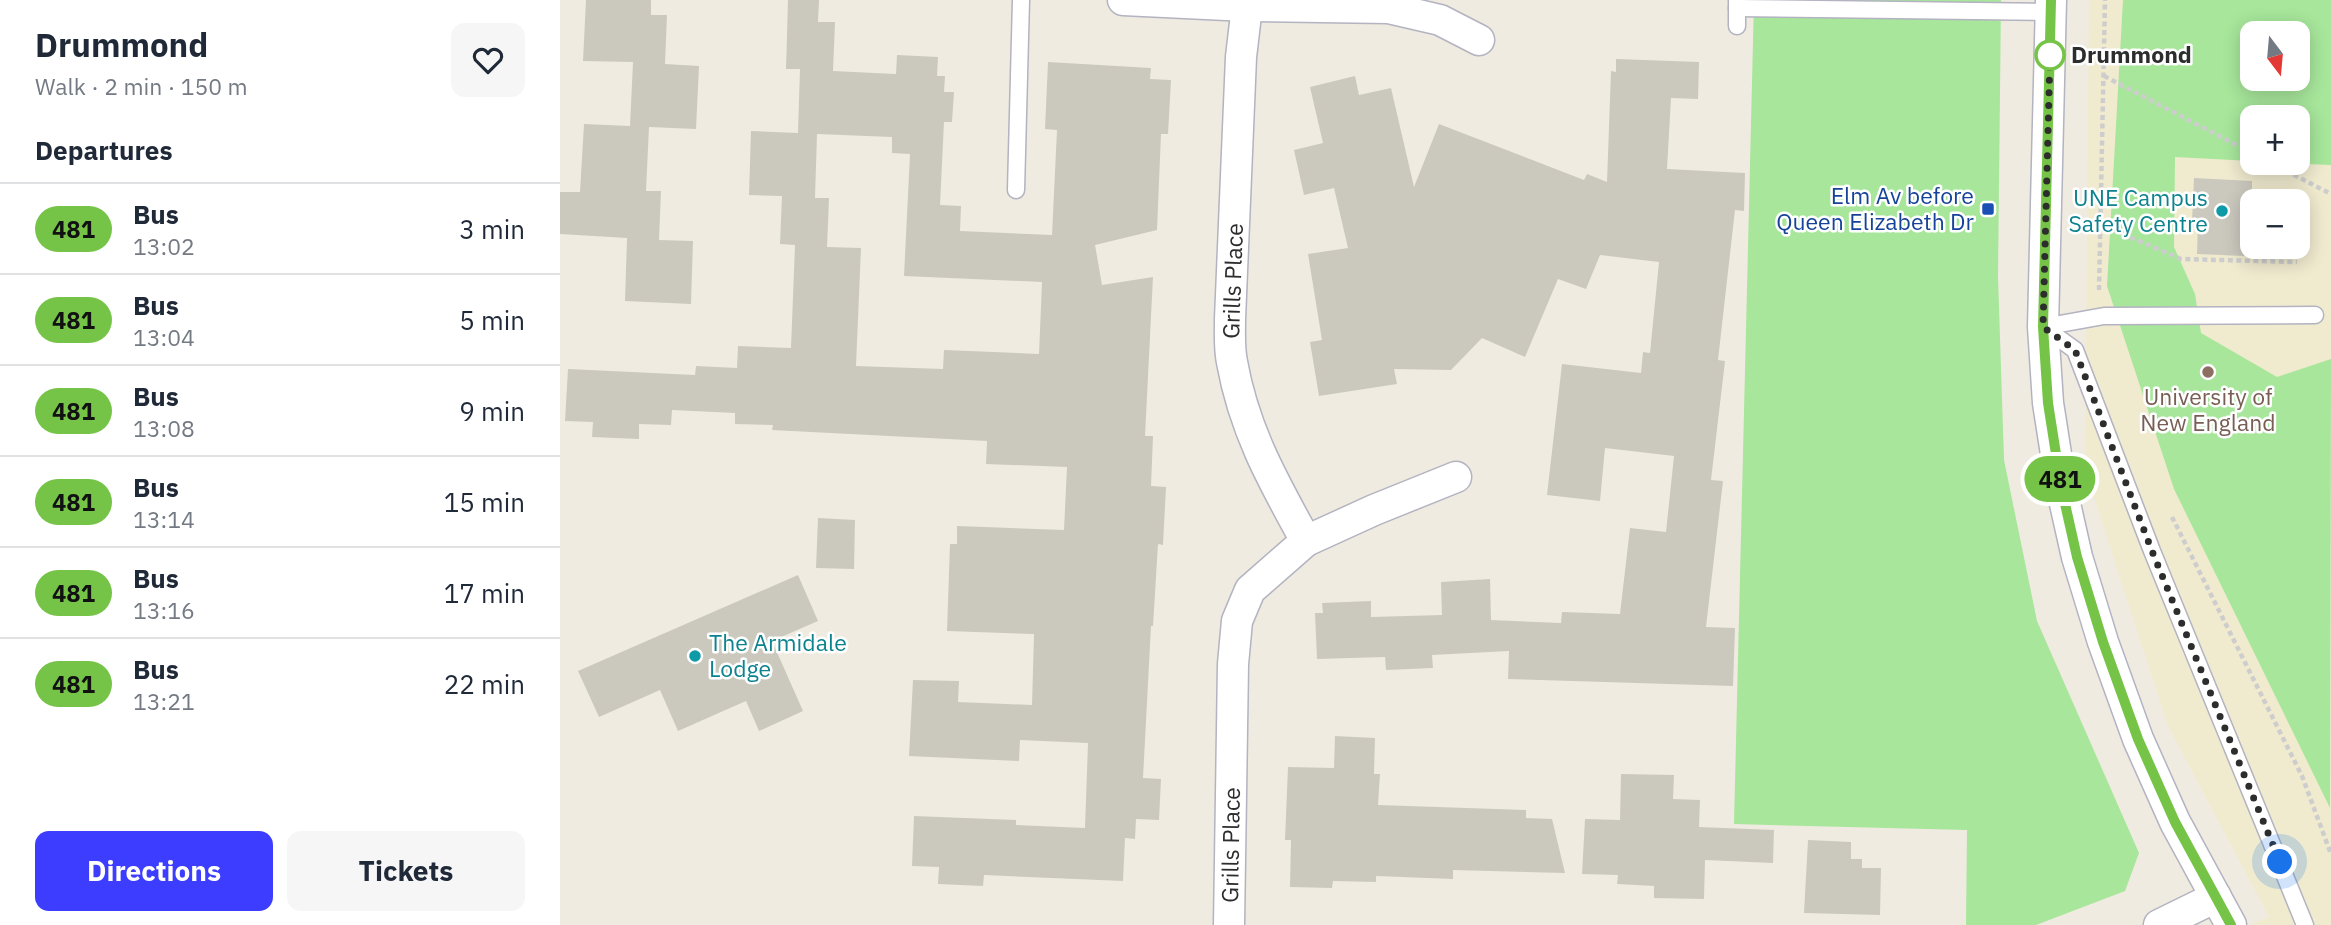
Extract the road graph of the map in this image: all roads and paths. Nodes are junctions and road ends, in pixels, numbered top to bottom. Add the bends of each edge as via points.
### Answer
1 (1021, 0) edge
2 (1124, 0) edge
3 (2105, 0) edge
4 (1737, 4) edge
5 (1247, 6) junction
6 (2051, 6) edge
7 (1737, 26) dead end
8 (1479, 40) dead end
9 (2104, 76) junction
10 (2240, 147) edge
11 (2294, 175) edge
12 (1016, 190) dead end
13 (2331, 194) edge
14 (2099, 224) junction
15 (2297, 262) dead end
16 (2100, 294) dead end
17 (2315, 315) dead end
18 (2043, 327) junction
19 (1456, 477) dead end
20 (2170, 513) dead end
21 (1306, 541) junction
22 (2331, 854) edge
23 (2216, 897) junction
24 (1230, 925) edge
25 (2159, 925) edge
26 (2231, 925) edge
27 (2305, 925) edge

1 - 12 lane
2 - 5 street
3 - 9 path
4 - 6 lane
4 - 7 lane
5 - 8 street via 1388,8 1440,20
5 - 21 street, Grills Place via 1240,71 1231,360 1255,446
6 - 18 street
9 - 10 path
9 - 14 path
11 - 13 path
14 - 15 path via 2181,259
14 - 16 path
17 - 18 lane via 2104,316
18 - 23 street via 2048,403 2061,486 2103,642 2138,739 2175,822
18 - 27 lane via 2075,350
19 - 21 street, Grills Place
20 - 22 path via 2302,776
21 - 24 street, Grills Place via 1250,590 1237,621
23 - 25 street
23 - 26 street

